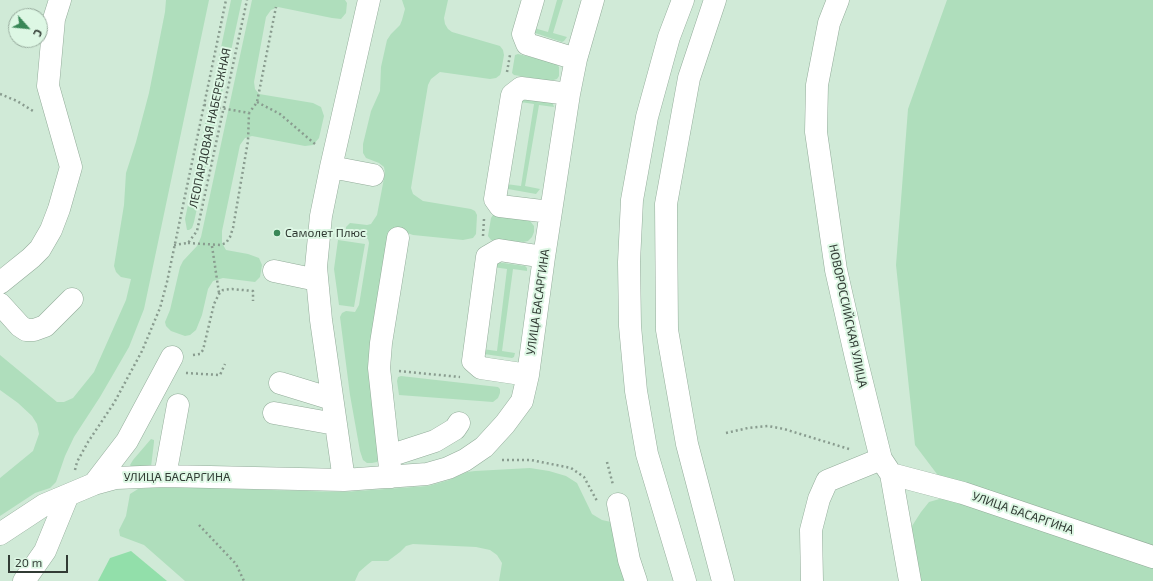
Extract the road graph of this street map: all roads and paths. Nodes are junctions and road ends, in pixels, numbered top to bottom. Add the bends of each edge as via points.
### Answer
1 (60, 0) edge
2 (226, 0) edge
3 (247, 0) edge
4 (369, 0) edge
5 (533, 0) edge
6 (593, 0) edge
7 (683, 0) edge
8 (715, 0) edge
9 (838, 0) edge
10 (276, 8) dead end
11 (511, 49) dead end
12 (576, 59) junction
13 (506, 79) dead end
14 (569, 94) junction
15 (257, 102) junction
16 (204, 105) junction
17 (223, 108) junction
18 (249, 113) junction
19 (317, 146) dead end
20 (331, 167) junction
21 (373, 175) dead end
22 (550, 212) junction
23 (484, 214) dead end
24 (398, 238) dead end
25 (483, 241) dead end
26 (188, 243) junction
27 (174, 245) junction
28 (212, 246) junction
29 (544, 257) junction
30 (274, 271) dead end
31 (317, 280) junction
32 (0, 283) edge
33 (219, 294) junction
34 (72, 299) dead end
35 (253, 301) dead end
36 (0, 304) edge
37 (172, 357) joint
38 (225, 364) dead end
39 (205, 374) dead end
40 (528, 375) junction
41 (280, 383) dead end
42 (332, 399) junction
43 (178, 405) dead end
44 (274, 413) dead end
45 (459, 423) dead end
46 (335, 424) junction
47 (726, 433) dead end
48 (851, 450) dead end
49 (496, 460) dead end
50 (390, 466) junction
51 (886, 466) junction
52 (165, 476) junction
53 (344, 480) junction
54 (94, 484) junction
55 (68, 495) junction
56 (618, 504) joint
57 (199, 525) dead end
58 (0, 534) edge
59 (1153, 557) edge
60 (24, 581) edge
61 (244, 581) edge
62 (636, 581) edge
63 (685, 581) edge
64 (723, 581) edge
65 (812, 581) edge
66 (910, 581) edge

1 - 32 main road via 54,19 48,86 71,167 59,209 40,249
2 - 16 path, ЛЕОПАРДОВАЯ НАБЕРЕЖНАЯ
3 - 17 path, ЛЕОПАРДОВАЯ НАБЕРЕЖНАЯ
4 - 20 main road
5 - 12 main road via 523,34 527,44
6 - 12 main road, УЛИЦА БАСАРГИНА
7 - 63 main road via 669,37 646,117 632,200 629,262 630,326 636,391 647,454
8 - 64 main road via 689,78 666,204 667,330 687,444
9 - 51 main road, НОВОРОССИЙСКАЯ УЛИЦА via 829,23 817,85 816,132 836,270 856,358
10 - 15 path
11 - 13 path
12 - 14 main road, УЛИЦА БАСАРГИНА
14 - 22 main road, УЛИЦА БАСАРГИНА
14 - 22 main road via 521,88 512,95 495,199 500,206
15 - 18 path
15 - 19 path via 280,114
16 - 17 path
16 - 27 path, ЛЕОПАРДОВАЯ НАБЕРЕЖНАЯ
17 - 18 path
17 - 26 path, ЛЕОПАРДОВАЯ НАБЕРЕЖНАЯ via 198,231
18 - 28 path via 248,141 233,228 226,242
20 - 21 main road
20 - 31 main road via 321,216
22 - 29 main road, УЛИЦА БАСАРГИНА
23 - 25 path
24 - 50 main road via 379,368
26 - 27 path
26 - 28 path
27 - 55 path, ЛЕОПАРДОВАЯ НАБЕРЕЖНАЯ via 160,308 142,351 114,403 77,462
28 - 33 path
29 - 40 main road, УЛИЦА БАСАРГИНА
29 - 40 main road via 499,250 487,257 486,264 473,361 481,368
30 - 31 main road
31 - 42 main road
33 - 35 path via 223,290 232,289 253,291
33 - 37 path via 214,304 203,350 200,354
34 - 36 main road via 45,326 34,330 26,330 20,326
37 - 54 main road via 127,441
38 - 39 path via 220,375
40 - 50 main road, УЛИЦА БАСАРГИНА via 522,401 505,424 484,447 465,460 426,474
41 - 42 main road
42 - 46 main road
43 - 52 main road
44 - 46 main road
45 - 50 main road via 455,429
46 - 53 main road
47 - 48 path via 768,426
49 - 56 path via 532,460 571,468 584,477 600,506
50 - 53 main road, УЛИЦА БАСАРГИНА
51 - 59 main road, УЛИЦА БАСАРГИНА
51 - 65 main road via 827,481 819,499 811,530
51 - 66 main road, НОВОРОССИЙСКАЯ УЛИЦА
52 - 53 main road, УЛИЦА БАСАРГИНА
52 - 54 main road, УЛИЦА БАСАРГИНА via 116,478
54 - 55 main road, УЛИЦА БАСАРГИНА
55 - 58 main road, УЛИЦА БАСАРГИНА via 44,505
55 - 60 main road via 45,551
56 - 62 main road via 629,560
57 - 61 path via 236,564

